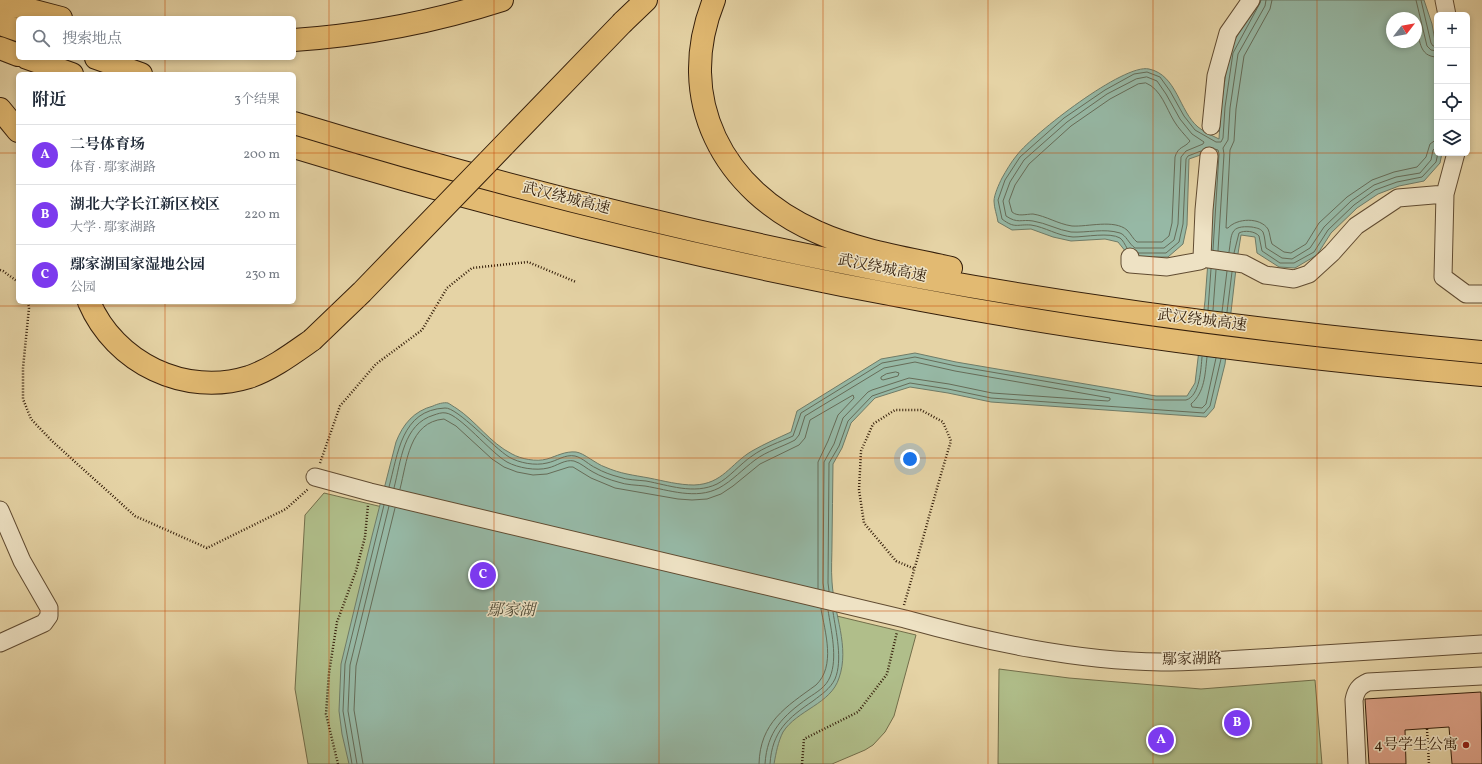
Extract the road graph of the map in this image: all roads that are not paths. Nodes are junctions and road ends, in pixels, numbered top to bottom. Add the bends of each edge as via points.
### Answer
1 (502, 0) edge
2 (646, 0) edge
3 (714, 0) edge
4 (1251, 0) edge
5 (1444, 0) edge
6 (0, 2) edge
7 (623, 12) edge
8 (1446, 12) edge
9 (53, 16) edge
10 (0, 24) edge
11 (16, 29) edge
12 (296, 40) edge
13 (0, 48) edge
14 (16, 54) edge
15 (33, 60) edge
16 (102, 60) edge
17 (66, 72) edge
18 (135, 72) edge
19 (0, 109) edge
20 (296, 125) edge
21 (1211, 126) dead end
22 (16, 129) edge
23 (296, 148) edge
24 (1209, 156) dead end
25 (1455, 156) edge
26 (296, 164) edge
27 (1445, 194) junction
28 (644, 242) junction
29 (1130, 257) dead end
30 (1202, 258) junction
31 (1482, 294) edge
32 (91, 304) edge
33 (103, 304) edge
34 (1179, 318) junction
35 (308, 335) junction
36 (1482, 352) edge
37 (1482, 375) edge
38 (315, 477) road end
39 (0, 510) edge
40 (0, 643) edge
41 (1482, 644) edge
42 (1482, 676) edge
43 (1357, 764) edge

1 - 12 highway via 450,16 397,28
2 - 7 highway
3 - 34 highway via 705,25 700,56 706,116 718,144 735,171 763,200 780,212 816,232 851,244 982,276
4 - 21 street via 1228,33 1216,76
5 - 8 street
6 - 9 highway
7 - 35 highway, bridge via 368,286
10 - 11 highway
13 - 14 highway
15 - 17 highway
16 - 18 highway
19 - 22 highway
20 - 34 highway, 武汉绕城高速 via 526,189 731,238 833,260 1018,294
23 - 28 highway, 武汉绕城高速 via 412,182
24 - 30 street
25 - 27 street
26 - 28 highway via 485,214
27 - 30 street via 1398,198 1356,226 1309,274 1294,279 1265,275 1244,264
27 - 31 street via 1443,277 1466,294
28 - 37 highway, 武汉绕城高速 via 829,283 1015,317 1223,347
29 - 30 street via 1130,264 1167,267 1200,261
32 - 35 highway via 105,331 123,350 156,372 189,381 220,382 250,376 289,357
33 - 35 highway via 118,328 140,349 161,361 190,369 219,370 246,366
34 - 36 highway, 武汉绕城高速
38 - 41 street, 鄢家湖路 via 968,635 1085,656 1161,662
39 - 40 street via 22,561 49,608 49,616 44,623
42 - 43 street via 1368,682 1361,685 1354,700

